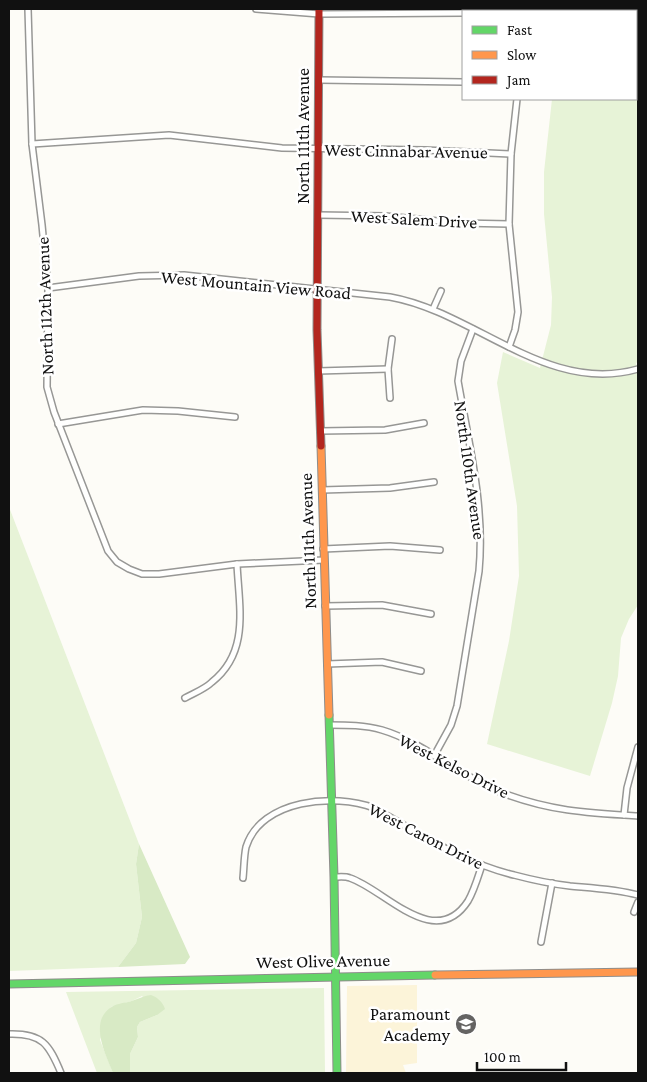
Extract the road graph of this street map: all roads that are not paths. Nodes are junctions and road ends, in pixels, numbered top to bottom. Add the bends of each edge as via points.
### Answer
1 (28, 9) edge
2 (256, 9) edge
3 (319, 12) edge
4 (462, 13) edge
5 (319, 80) junction
6 (462, 82) edge
7 (517, 100) edge
8 (32, 144) junction
9 (318, 149) junction
10 (511, 154) junction
11 (318, 215) junction
12 (509, 224) junction
13 (48, 288) junction
14 (317, 289) junction
15 (441, 291) dead end
16 (433, 309) junction
17 (473, 329) junction
18 (392, 339) dead end
19 (509, 347) junction
20 (388, 369) junction
21 (638, 369) edge
22 (318, 371) junction
23 (390, 398) dead end
24 (235, 417) dead end
25 (424, 423) dead end
26 (58, 424) junction
27 (320, 431) junction
28 (434, 482) dead end
29 (322, 490) junction
30 (324, 549) junction
31 (440, 550) dead end
32 (324, 560) junction
33 (236, 564) junction
34 (325, 606) junction
35 (431, 614) dead end
36 (327, 664) junction
37 (422, 670) dead end
38 (185, 698) dead end
39 (330, 726) junction
40 (638, 747) edge
41 (434, 756) junction
42 (332, 802) junction
43 (624, 815) junction
44 (638, 816) edge
45 (482, 865) junction
46 (334, 877) junction
47 (243, 878) dead end
48 (552, 883) junction
49 (638, 896) edge
50 (638, 902) edge
51 (634, 912) dead end
52 (541, 942) dead end
53 (638, 972) edge
54 (336, 976) junction
55 (9, 984) edge
56 (9, 1034) edge
57 (61, 1073) edge
58 (337, 1073) edge

1 - 8 street, North 112th Avenue
2 - 3 street
3 - 4 street
3 - 5 street, North 111th Avenue
5 - 6 street
5 - 9 street, North 111th Avenue
7 - 10 street
8 - 9 street, West Cinnabar Avenue via 169,135
8 - 13 street, North 112th Avenue
9 - 10 street, West Cinnabar Avenue
9 - 11 street, North 111th Avenue
10 - 12 street
11 - 12 street, West Salem Drive
11 - 14 street, North 111th Avenue
12 - 19 street via 518,312 516,330
13 - 14 street, West Mountain View Road via 165,275
13 - 26 street, North 112th Avenue via 47,387
14 - 16 street, West Mountain View Road via 398,299
14 - 22 street, North 111th Avenue
15 - 16 street
16 - 17 street, West Mountain View Road
17 - 19 street, West Mountain View Road
17 - 41 street, North 110th Avenue via 461,361 458,381 480,514 481,552 456,706 451,725
18 - 20 street
19 - 21 street, West Mountain View Road via 568,370 604,374
20 - 22 street
20 - 23 street
22 - 27 street, North 111th Avenue
24 - 26 street via 143,410
25 - 27 street via 385,430
26 - 33 street, North 112th Avenue via 108,551 117,562 142,574
27 - 29 street, North 111th Avenue
28 - 29 street via 390,488
29 - 30 street, North 111th Avenue
30 - 31 street via 390,546
30 - 32 street, North 111th Avenue
32 - 33 street
32 - 34 street, North 111th Avenue
33 - 38 street via 239,644 227,668 211,684
34 - 35 street via 382,605
34 - 36 street, North 111th Avenue
36 - 37 street via 382,662
36 - 39 street, North 111th Avenue
39 - 41 street, West Kelso Drive via 354,725 382,730 402,737
39 - 42 street, North 111th Avenue
40 - 43 street via 627,788
41 - 43 street, West Kelso Drive via 486,785 528,801 563,810
42 - 45 street, West Caron Drive via 359,803 374,808 434,843
42 - 46 street, North 111th Avenue
42 - 47 street, West Caron Drive via 310,801 293,805 267,818 246,847
43 - 44 street, West Kelso Drive
45 - 46 street via 467,903 452,916 439,920 417,918 351,878
45 - 48 street, West Caron Drive
46 - 54 street, North 111th Avenue
48 - 49 street, West Caron Drive
48 - 52 street
50 - 51 street
53 - 54 street, West Olive Avenue
54 - 55 street, West Olive Avenue
54 - 58 street, North 111th Avenue
56 - 57 street via 23,1033 47,1044

